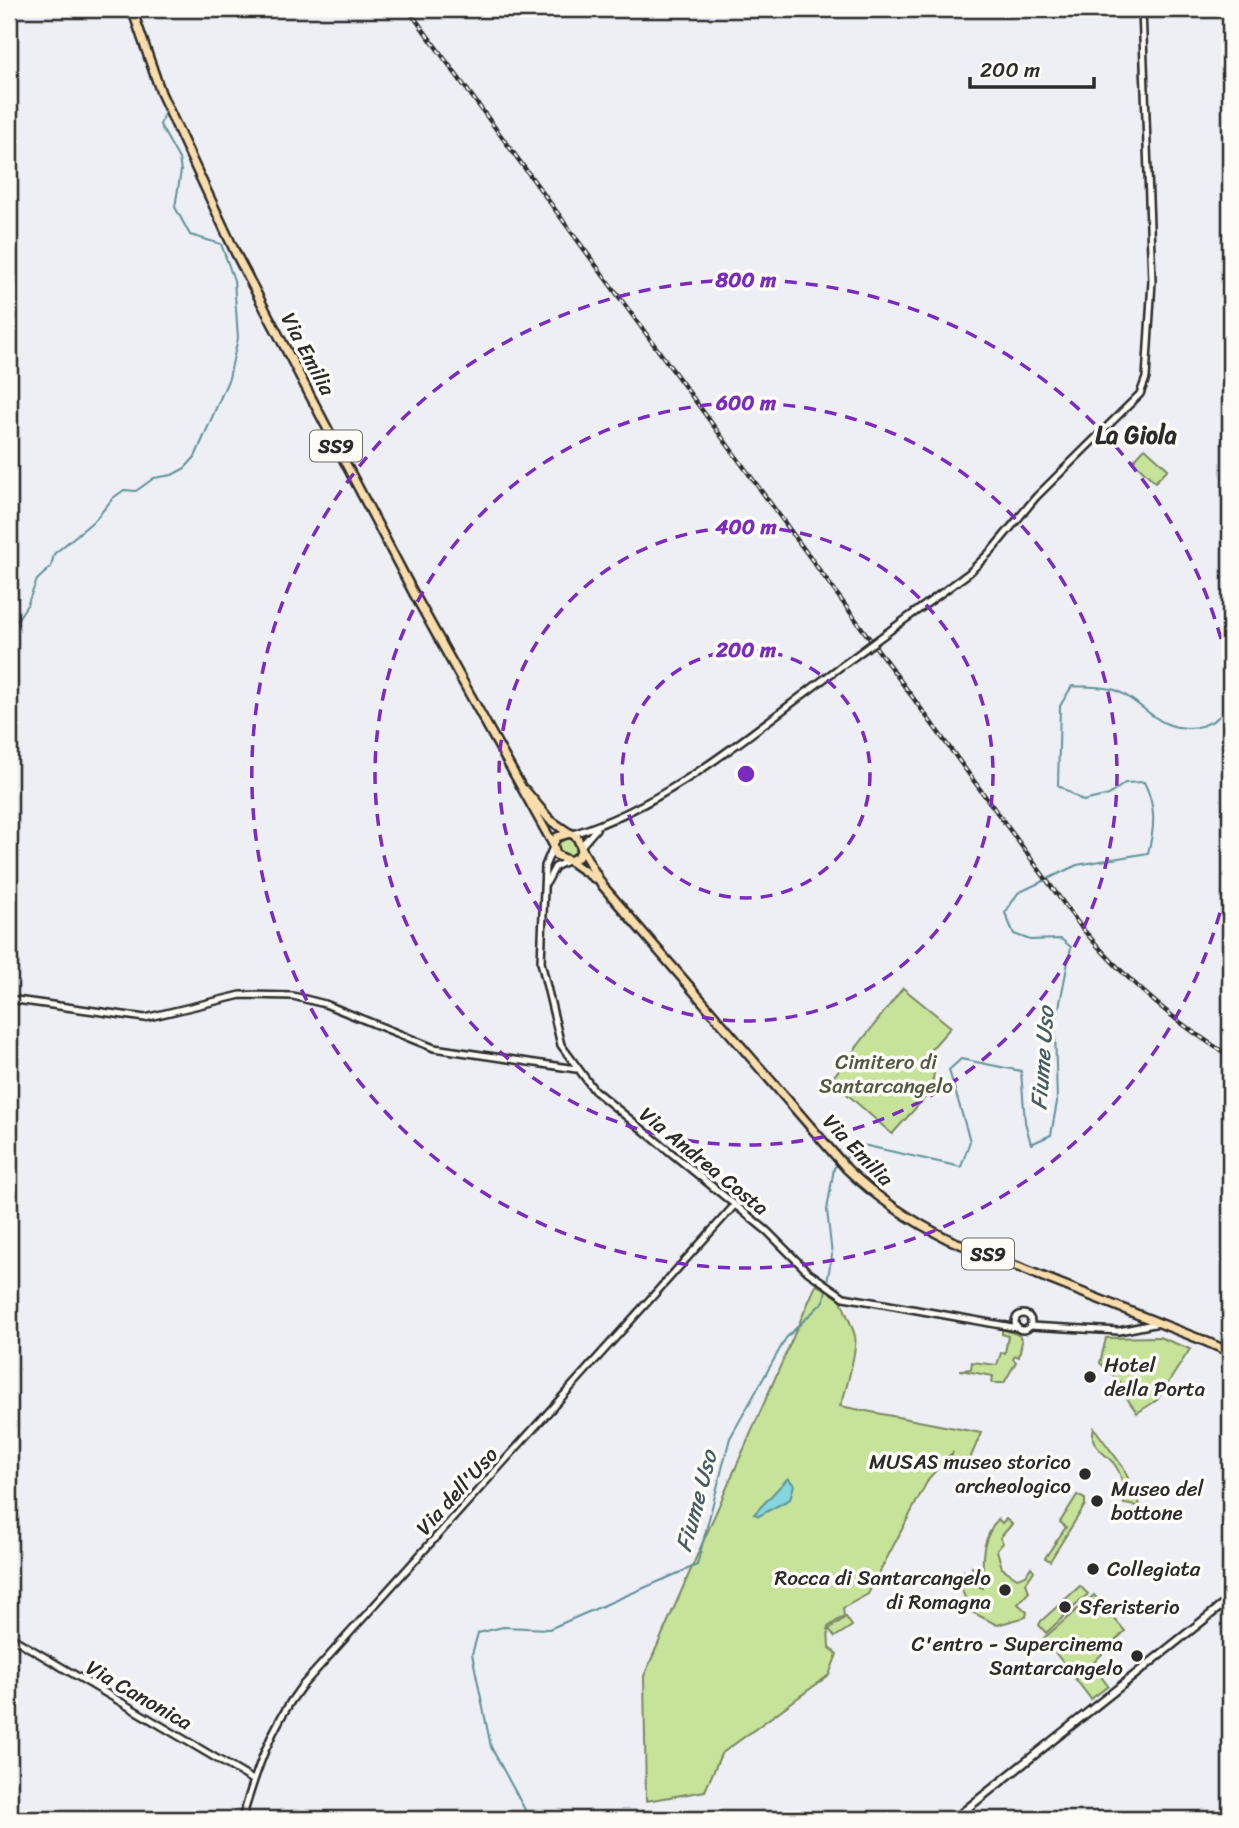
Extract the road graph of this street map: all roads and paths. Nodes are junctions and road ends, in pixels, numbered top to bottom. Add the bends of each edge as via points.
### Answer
1 (132, 9) edge
2 (1142, 9) edge
3 (513, 775) junction
4 (598, 827) junction
5 (572, 833) junction
6 (553, 846) junction
7 (582, 847) junction
8 (568, 861) junction
9 (602, 885) junction
10 (545, 889) junction
11 (9, 999) edge
12 (576, 1069) junction
13 (733, 1206) junction
14 (1131, 1312) junction
15 (1016, 1318) junction
16 (1031, 1319) junction
17 (992, 1323) junction
18 (1157, 1323) junction
19 (1050, 1325) junction
20 (1030, 1326) junction
21 (1018, 1328) junction
22 (1128, 1330) junction
23 (1202, 1340) junction
24 (1230, 1352) edge
25 (1230, 1600) edge
26 (9, 1636) edge
27 (253, 1780) junction
28 (242, 1819) edge
29 (954, 1819) edge

1 - 3 main road, Via Emilia / SS9 via 161,93 255,291
2 - 4 street, bridge via 1152,281 1146,378 1140,394 1036,497 969,573 692,776
3 - 5 main road, Via Emilia / SS9 via 550,820
3 - 6 main road, Via Emilia / SS9
4 - 5 street
4 - 7 street
5 - 6 main road via 561,834
5 - 7 main road, Via Emilia
6 - 8 main road, Via Emilia via 559,858
6 - 10 street, Via Andrea Costa via 545,866
7 - 8 main road via 578,857
7 - 9 main road, Via Emilia / SS9
8 - 9 main road, Via Emilia / SS9
8 - 10 street via 555,867
9 - 14 main road, Via Emilia / SS9 via 855,1177 884,1202 921,1226
10 - 12 street, Via Andrea Costa via 541,962 561,1045
11 - 12 street via 150,1018 241,995 293,996 325,1004 434,1048
12 - 13 street, Via Andrea Costa via 594,1090
13 - 17 street, Via Andrea Costa via 842,1296
13 - 27 street, Via dell'Uso via 301,1687 276,1724
14 - 18 main road, Via Emilia
14 - 22 street via 1133,1322
15 - 16 street via 1022,1314
15 - 17 street, Via Andrea Costa
15 - 21 street
16 - 19 street
16 - 20 street
17 - 21 street, Via Andrea Costa
18 - 22 street
18 - 23 main road
18 - 23 main road
19 - 20 street
19 - 22 street
20 - 21 street
23 - 24 main road
25 - 29 main road
26 - 27 street, Via Canonica
27 - 28 street, Via dell'Uso

